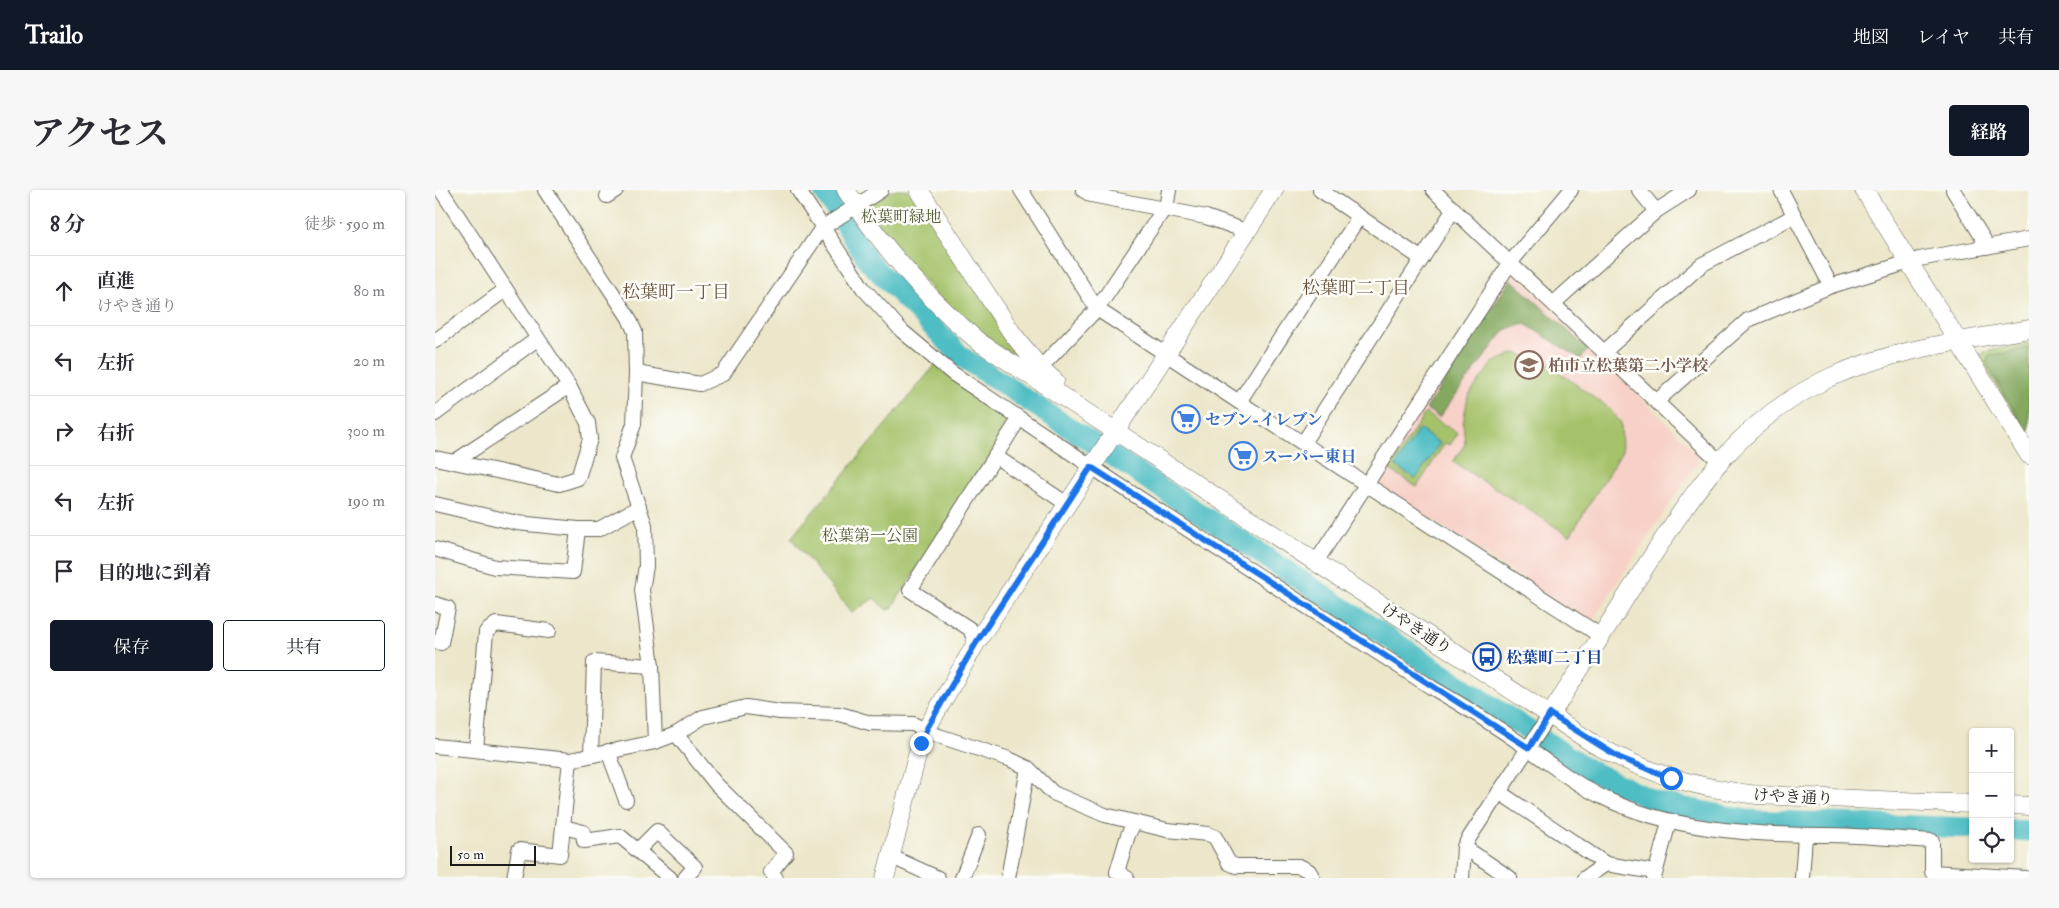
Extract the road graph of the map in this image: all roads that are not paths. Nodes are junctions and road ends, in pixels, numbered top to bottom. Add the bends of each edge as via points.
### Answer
1 (442, 190) edge
2 (545, 190) edge
3 (798, 190) edge
4 (846, 190) edge
5 (881, 190) edge
6 (919, 190) edge
7 (1021, 190) edge
8 (1083, 190) edge
9 (1169, 190) edge
10 (1273, 190) edge
11 (1320, 190) edge
12 (1433, 190) edge
13 (1571, 190) edge
14 (1639, 190) edge
15 (1689, 190) edge
16 (1781, 190) edge
17 (1864, 190) edge
18 (1953, 190) edge
19 (851, 209) junction
20 (1165, 209) junction
21 (1454, 209) junction
22 (1656, 211) junction
23 (1794, 216) junction
24 (1359, 217) junction
25 (825, 226) junction
26 (1246, 231) junction
27 (2029, 239) edge
28 (1986, 247) junction
29 (1422, 259) junction
30 (1909, 262) junction
31 (1510, 263) junction
32 (1831, 286) junction
33 (505, 290) junction
34 (1554, 303) junction
35 (1097, 309) junction
36 (2029, 329) edge
37 (537, 339) junction
38 (435, 341) edge
39 (1958, 342) junction
40 (1604, 352) junction
41 (1165, 353) junction
42 (1040, 368) junction
43 (636, 373) junction
44 (569, 386) junction
45 (1657, 401) junction
46 (1239, 402) junction
47 (435, 414) edge
48 (1019, 419) junction
49 (1111, 437) junction
50 (1303, 443) junction
51 (2029, 455) edge
52 (995, 456) junction
53 (435, 458) edge
54 (1719, 461) junction
55 (454, 462) junction
56 (1093, 464) junction
57 (1367, 484) junction
58 (435, 504) edge
59 (1067, 504) junction
60 (639, 507) junction
61 (578, 530) junction
62 (435, 548) edge
63 (1316, 562) junction
64 (435, 604) edge
65 (549, 631) dead end
66 (1601, 636) junction
67 (435, 642) edge
68 (976, 643) junction
69 (652, 666) junction
70 (1547, 720) junction
71 (926, 730) junction
72 (676, 734) junction
73 (655, 742) junction
74 (435, 746) edge
75 (1530, 746) junction
76 (475, 750) junction
77 (608, 751) junction
78 (591, 755) junction
79 (570, 760) junction
80 (1028, 768) junction
81 (1499, 792) junction
82 (625, 800) dead end
83 (1969, 804) edge
84 (2014, 805) edge
85 (2029, 806) edge
86 (1669, 822) junction
87 (1134, 823) junction
88 (564, 827) junction
89 (979, 835) dead end
90 (1805, 836) junction
91 (1464, 848) junction
92 (638, 850) junction
93 (892, 857) junction
94 (1605, 864) junction
95 (1655, 875) edge
96 (514, 878) edge
97 (670, 878) edge
98 (685, 878) edge
99 (776, 878) edge
100 (885, 878) edge
101 (938, 878) edge
102 (962, 878) edge
103 (1008, 878) edge
104 (1127, 878) edge
105 (1313, 878) edge
106 (1462, 878) edge
107 (1510, 878) edge
108 (1585, 878) edge
109 (1802, 878) edge
110 (2026, 878) edge

1 - 33 street
2 - 43 street via 629,318 635,332
3 - 25 street
4 - 19 street
5 - 19 street
6 - 42 street via 1012,333
7 - 35 street
8 - 20 street via 1091,195
9 - 20 street
10 - 26 street
11 - 24 street
12 - 21 street
13 - 31 street
14 - 22 street
15 - 22 street
16 - 23 street
17 - 30 street
18 - 28 street
19 - 25 street
19 - 49 street via 941,310 979,342
20 - 26 street via 1213,219
20 - 35 street
21 - 29 street
21 - 31 street
22 - 34 street
23 - 32 street
23 - 40 street via 1701,265
24 - 29 street
24 - 46 street
25 - 43 street via 723,374 699,384
25 - 48 street via 863,288 902,331 952,373
26 - 41 street
27 - 28 street
28 - 30 street
29 - 50 street
30 - 32 street
30 - 39 street
31 - 34 street
31 - 57 street
32 - 45 street via 1748,320
33 - 37 street
33 - 38 street
34 - 40 street
35 - 41 street
35 - 42 street
36 - 39 street
37 - 44 street
37 - 47 street
39 - 51 street
39 - 54 street via 1893,356 1832,377 1780,407 1748,431
40 - 45 street
41 - 46 street
41 - 49 street
42 - 49 street
43 - 60 street via 634,424 622,458
44 - 55 street
44 - 55 street via 588,423 590,439 578,478 559,484
45 - 54 street
46 - 50 street
48 - 52 street
48 - 56 street
49 - 56 street
49 - 63 street, けやき通り
50 - 57 street
52 - 59 street
52 - 68 street via 911,590 970,629
53 - 55 street
54 - 66 street via 1690,498
56 - 59 street
56 - 75 street via 1364,644
57 - 63 street
57 - 66 street
58 - 61 street via 517,523
59 - 68 street
60 - 61 street via 599,529
60 - 69 street via 645,525 646,566 642,590
61 - 62 street via 573,572 495,567
63 - 70 street, けやき通り
64 - 67 street via 448,608 441,643
65 - 76 street via 496,624 486,632
66 - 70 street
68 - 71 street
69 - 73 street
69 - 78 street via 594,662
70 - 75 street
70 - 83 street, けやき通り via 1620,758 1703,787 1757,795
71 - 72 street via 913,724 870,722 840,714 781,712 746,706 703,717
71 - 80 street
71 - 93 street
72 - 73 street
72 - 99 street via 716,784 786,853 771,872
73 - 77 street
74 - 76 street
75 - 81 street
75 - 86 street via 1572,780 1600,796
76 - 79 street
77 - 78 street
77 - 82 street
78 - 79 street
79 - 88 street
80 - 87 street via 1053,793 1105,815
80 - 103 street
81 - 91 street
81 - 94 street
84 - 85 street
86 - 90 street
86 - 95 street
87 - 104 street via 1117,872
87 - 105 street via 1208,834 1215,837 1229,863 1236,866 1299,866 1309,871
88 - 92 street via 583,832 584,841 620,836
88 - 96 street via 560,855 519,850
89 - 102 street
90 - 109 street
90 - 110 street via 1931,840 1932,872
91 - 106 street
91 - 107 street
92 - 97 street
92 - 98 street via 657,830 695,867
93 - 100 street
93 - 101 street
94 - 95 street
94 - 108 street

